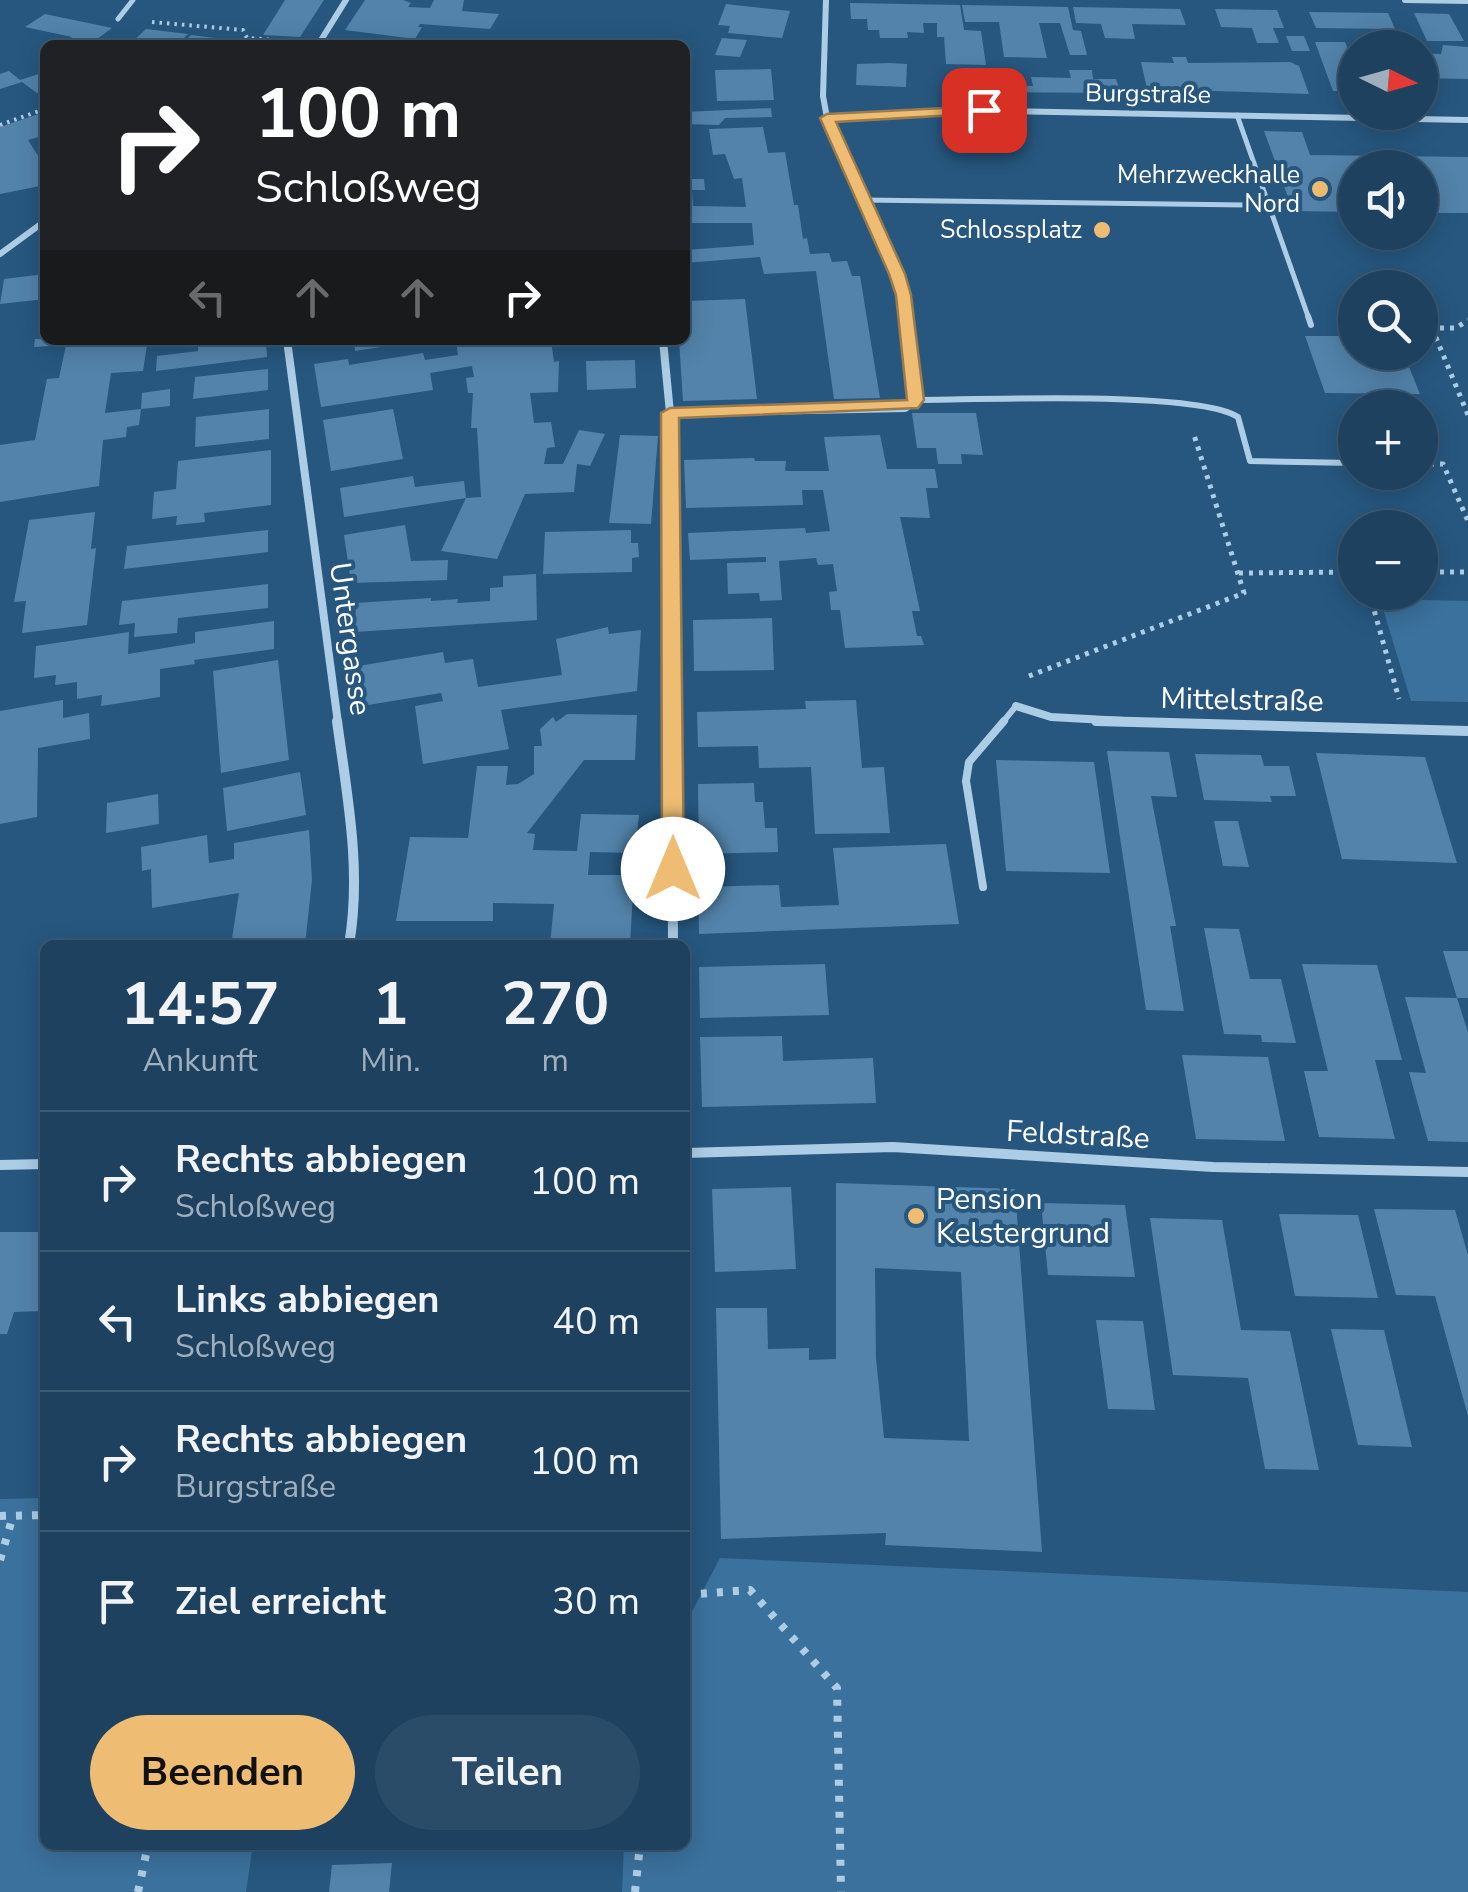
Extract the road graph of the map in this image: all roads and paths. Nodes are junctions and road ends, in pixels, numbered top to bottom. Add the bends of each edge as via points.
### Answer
1 (133, 0) edge
2 (346, 0) edge
3 (826, 0) edge
4 (1405, 0) edge
5 (1468, 1) edge
6 (118, 19) joint
7 (271, 40) edge
8 (321, 40) edge
9 (40, 111) edge
10 (1237, 116) junction
11 (827, 118) junction
12 (1468, 120) edge
13 (0, 125) edge
14 (864, 200) junction
15 (1244, 204) dead end
16 (40, 225) edge
17 (0, 254) edge
18 (1468, 320) edge
19 (1312, 324) dead end
20 (1438, 328) edge
21 (1438, 342) edge
22 (288, 345) edge
23 (663, 345) edge
24 (916, 400) junction
25 (1183, 406) junction
26 (670, 413) junction
27 (1468, 415) edge
28 (1338, 463) edge
29 (1438, 464) edge
30 (1468, 521) edge
31 (1338, 572) edge
32 (1438, 572) edge
33 (1468, 572) edge
34 (1239, 573) junction
35 (1374, 610) edge
36 (1016, 706) junction
37 (1407, 729) junction
38 (1468, 731) edge
39 (982, 887) dead end
40 (350, 940) edge
41 (674, 940) edge
42 (690, 1153) edge
43 (40, 1164) edge
44 (0, 1165) edge
45 (1468, 1172) edge
46 (40, 1515) edge
47 (0, 1516) edge
48 (13, 1516) junction
49 (0, 1560) edge
50 (690, 1595) edge
51 (147, 1850) edge
52 (639, 1850) edge
53 (138, 1892) edge
54 (634, 1892) edge
55 (841, 1892) edge

1 - 6 lane
2 - 8 street
3 - 11 street
4 - 5 street
6 - 7 path via 243,30 247,38
9 - 13 path
10 - 11 street, Burgstraße via 948,110
10 - 12 street, Burgstraße
10 - 19 lane
11 - 14 street
14 - 15 lane
14 - 24 street via 904,295
16 - 17 street
18 - 20 path
21 - 27 path
22 - 40 street, Untergasse via 353,840
23 - 26 street
24 - 25 lane
24 - 26 street via 905,408
25 - 28 lane via 1236,412 1250,461
25 - 34 path
26 - 41 street
29 - 30 path
31 - 34 path
32 - 33 path
34 - 36 path via 1244,593 1023,678
35 - 37 path
36 - 37 street, Mittelstraße via 1051,717 1112,722
36 - 39 lane via 969,762
37 - 38 street, Mittelstraße
42 - 45 street, Feldstraße via 893,1147 1213,1167
43 - 44 street
46 - 48 path
47 - 48 path
48 - 49 path
50 - 55 path via 750,1590 837,1688
51 - 53 path
52 - 54 path

